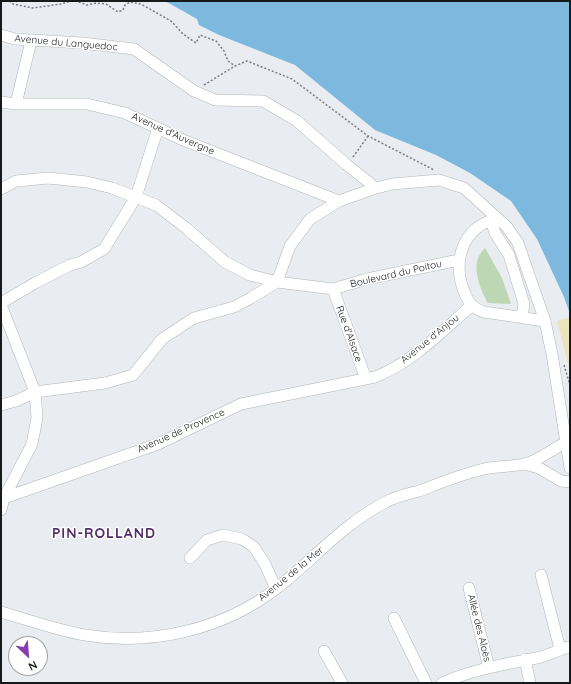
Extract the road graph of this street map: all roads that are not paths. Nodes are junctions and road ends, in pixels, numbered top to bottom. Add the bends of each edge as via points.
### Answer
1 (1, 35) edge
2 (31, 41) junction
3 (1, 102) edge
4 (16, 104) junction
5 (158, 128) junction
6 (1, 189) edge
7 (373, 189) junction
8 (136, 197) junction
9 (339, 201) junction
10 (493, 219) junction
11 (459, 260) junction
12 (277, 282) junction
13 (333, 289) junction
14 (1, 304) edge
15 (471, 306) junction
16 (522, 318) junction
17 (545, 321) junction
18 (366, 379) junction
19 (35, 392) junction
20 (1, 405) edge
21 (566, 443) junction
22 (524, 464) junction
23 (570, 468) edge
24 (570, 482) edge
25 (3, 498) edge
26 (1, 510) edge
27 (190, 558) dead end
28 (541, 575) dead end
29 (469, 588) dead end
30 (276, 589) junction
31 (1, 612) edge
32 (394, 618) dead end
33 (565, 648) edge
34 (324, 651) dead end
35 (525, 659) junction
36 (489, 668) junction
37 (455, 680) edge
38 (342, 683) edge
39 (426, 683) edge
40 (442, 683) edge
41 (530, 683) edge

1 - 2 street, Avenue du Languedoc via 15,40
2 - 4 street
2 - 7 street, Avenue du Languedoc via 134,49 194,91 215,100 263,101 297,122 371,184
3 - 4 street, Avenue d'Auvergne
4 - 5 street, Avenue d'Auvergne via 87,104 125,113
5 - 8 street
5 - 9 street, Avenue d'Auvergne
6 - 8 street via 16,181 48,178 87,182
7 - 9 street
7 - 10 street via 392,184 439,180 464,188 483,205
8 - 12 street via 156,204 225,262 250,274
8 - 14 street via 104,249 35,283
9 - 12 street via 310,219 290,246
10 - 11 street via 481,224 466,240
10 - 16 street via 495,233 509,255 524,304
10 - 17 street via 507,227 518,243
11 - 13 street, Boulevard du Poitou via 367,279
11 - 15 street via 459,277
12 - 13 street
12 - 19 street via 234,307 194,318 174,330 162,339 133,375 104,383
13 - 18 street, Rue d'Alsace
14 - 19 street
15 - 16 street via 484,312
15 - 18 street, Avenue d'Anjou via 412,357 390,371
16 - 17 street
17 - 21 street
18 - 25 street, Avenue de Provence via 241,404 158,444
19 - 20 street
19 - 25 street via 37,418 32,444
21 - 22 street, Avenue de la Mer
21 - 23 street
22 - 24 street, Avenue de la Mer via 539,468 561,481
22 - 30 street, Avenue de la Mer via 484,469 388,501 364,514
25 - 26 street
27 - 30 street via 207,540 223,535 242,539 254,547
28 - 33 street
29 - 36 street, Allée des Aloès
30 - 31 street, Avenue de la Mer via 249,606 213,623 185,632 160,636 111,638 85,635
32 - 39 street
33 - 35 street
34 - 38 street
35 - 36 street
35 - 41 street
36 - 37 street via 469,672
37 - 40 street

